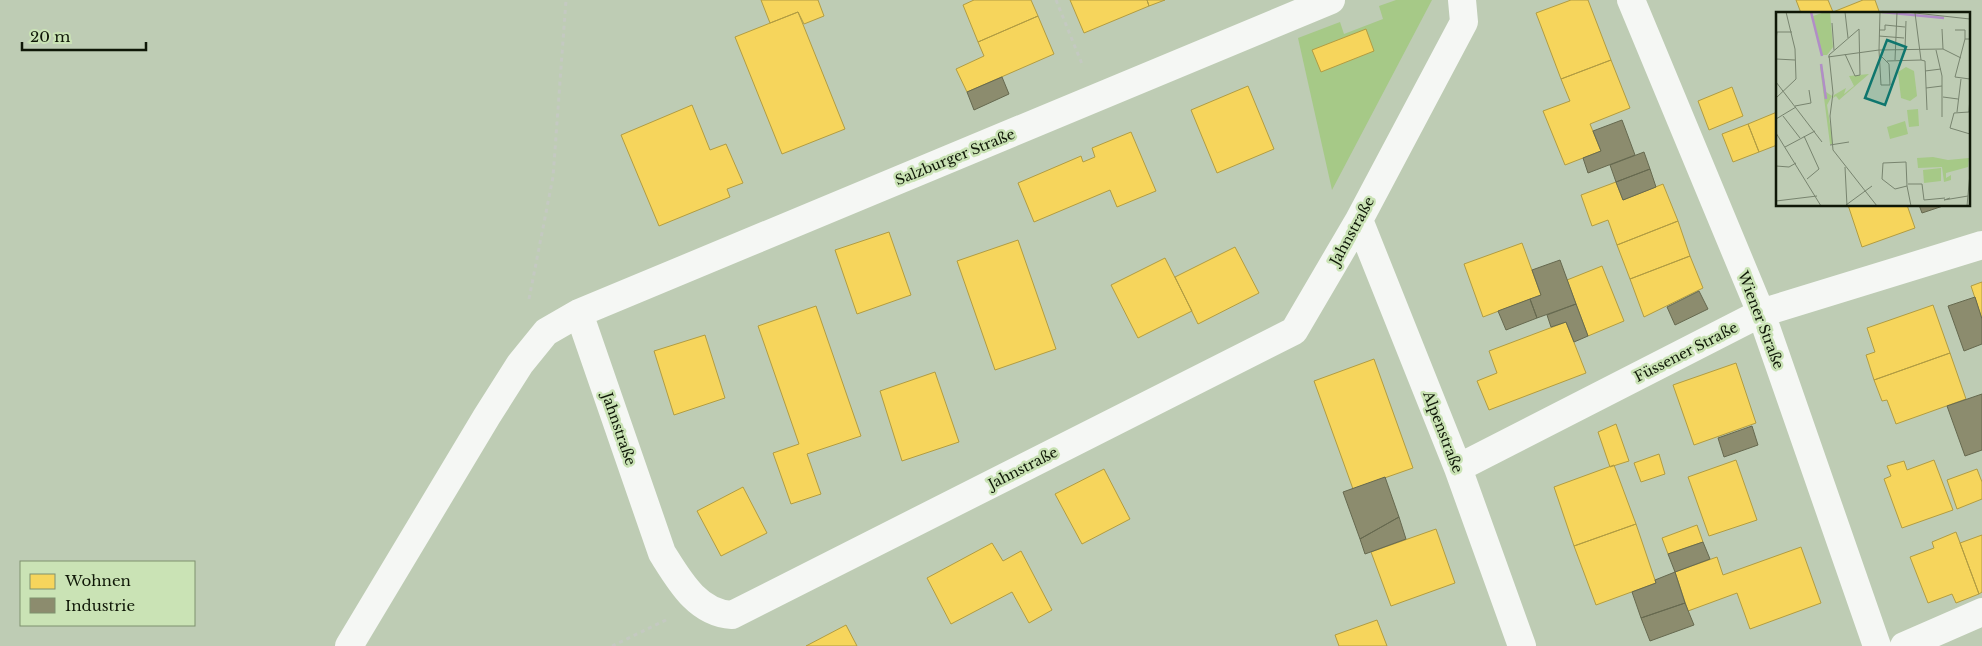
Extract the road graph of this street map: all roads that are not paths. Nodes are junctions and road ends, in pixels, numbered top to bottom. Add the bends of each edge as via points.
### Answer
1 (1331, 0) edge
2 (1462, 0) edge
3 (1630, 0) edge
4 (1359, 220) junction
5 (1982, 245) edge
6 (579, 312) junction
7 (1761, 313) junction
8 (1458, 468) junction
9 (1982, 612) edge
10 (349, 646) edge
11 (1522, 646) edge
12 (1877, 646) edge
13 (1904, 646) edge

1 - 6 street, Salzburger Straße
2 - 4 street, Jahnstraße via 1464,22
3 - 7 street, Wiener Straße
4 - 6 street, Jahnstraße via 1294,331 732,615 718,614 700,603 679,582 662,553
4 - 8 street, Alpenstraße
5 - 7 street, Füssener Straße
6 - 10 street, Salzburger Straße via 546,332 533,347 487,416
7 - 8 street, Füssener Straße
7 - 12 street, Wiener Straße
8 - 11 street, Alpenstraße
9 - 13 street

